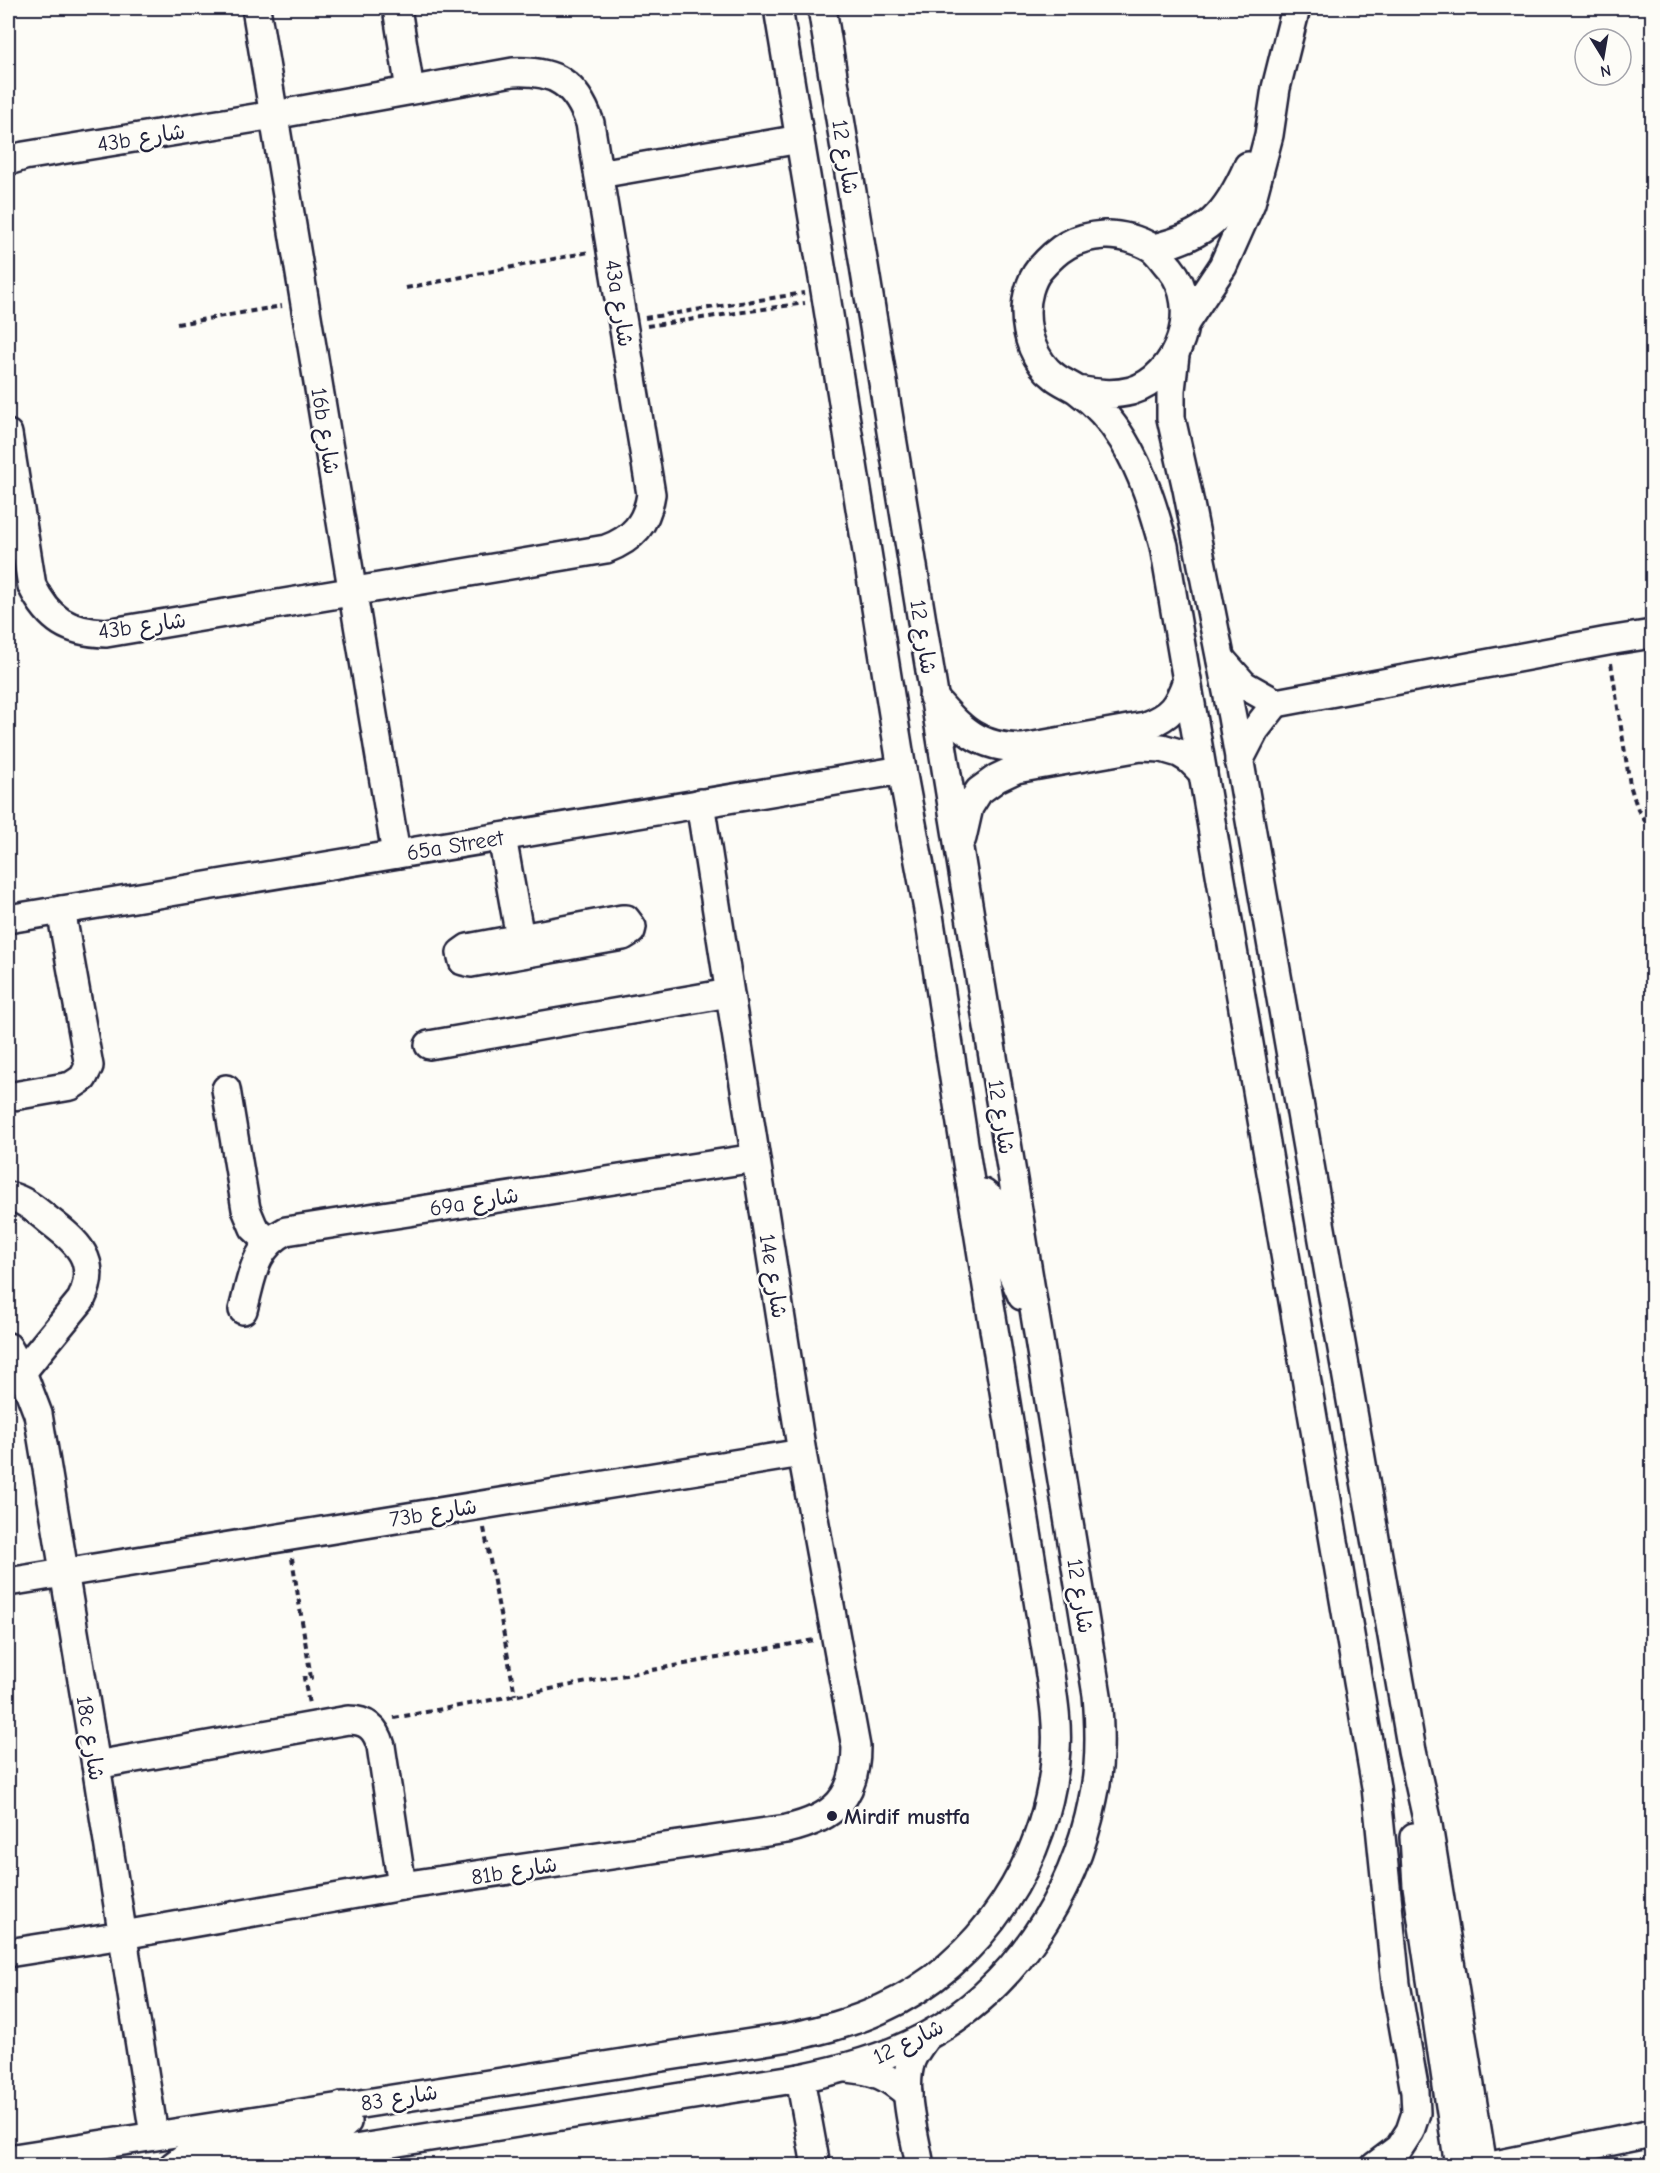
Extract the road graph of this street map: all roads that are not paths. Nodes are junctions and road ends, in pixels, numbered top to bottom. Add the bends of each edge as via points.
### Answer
1 (256, 8) edge
2 (397, 8) edge
3 (778, 8) edge
4 (822, 8) edge
5 (1296, 8) edge
6 (1276, 88) junction
7 (410, 90) junction
8 (274, 115) junction
9 (800, 139) junction
10 (8, 161) edge
11 (599, 174) junction
12 (1153, 248) junction
13 (1185, 322) junction
14 (1174, 355) junction
15 (1077, 390) junction
16 (8, 434) edge
17 (352, 590) junction
18 (1653, 634) edge
19 (1220, 657) junction
20 (1187, 680) junction
21 (933, 697) junction
22 (1276, 703) junction
23 (1239, 760) junction
24 (902, 770) junction
25 (1203, 773) junction
26 (699, 803) junction
27 (502, 837) junction
28 (396, 854) junction
29 (960, 857) junction
30 (61, 910) junction
31 (929, 915) junction
32 (8, 919) edge
33 (520, 938) junction
34 (729, 993) junction
35 (429, 1046) dead end
36 (995, 1073) junction
37 (226, 1089) dead end
38 (8, 1096) edge
39 (755, 1158) junction
40 (972, 1193) junction
41 (8, 1196) edge
42 (269, 1242) junction
43 (243, 1310) dead end
44 (1034, 1311) junction
45 (8, 1347) edge
46 (22, 1372) junction
47 (802, 1453) junction
48 (64, 1572) junction
49 (8, 1582) edge
50 (856, 1748) joint
51 (1412, 1751) junction
52 (96, 1765) junction
53 (402, 1887) junction
54 (123, 1935) junction
55 (8, 1953) edge
56 (790, 2037) joint
57 (926, 2037) junction
58 (846, 2068) junction
59 (800, 2078) junction
60 (908, 2094) junction
61 (342, 2106) junction
62 (1653, 2133) edge
63 (154, 2135) junction
64 (8, 2159) edge
65 (173, 2166) edge
66 (249, 2166) edge
67 (816, 2166) edge
68 (920, 2166) edge
69 (1375, 2166) edge
70 (1460, 2166) edge
71 (1483, 2166) edge
72 (1490, 2166) edge

1 - 8 street, 16b شارع
2 - 7 street
3 - 9 street, شارع 12
4 - 21 street, شارع 12
5 - 6 street
6 - 12 street via 1236,194 1221,214 1178,243
6 - 13 street via 1269,135 1251,203 1223,266
7 - 8 street, 43a شارع
7 - 11 street, 43a شارع via 513,72 534,71 553,76 570,87 583,103
8 - 10 street, 43b شارع
8 - 17 street, 16b شارع
9 - 11 street
9 - 24 street, شارع 12
11 - 17 street, 43a شارع via 651,494 646,516 633,535 606,549
12 - 13 street via 1176,275 1185,301
12 - 15 street via 1106,234 1078,239 1054,252 1036,274 1026,300 1026,328 1035,354 1053,376
13 - 14 street
14 - 15 street via 1156,377 1132,390 1104,395
14 - 19 street via 1171,418
15 - 20 street via 1100,411 1140,470 1164,546
16 - 17 street, 43b شارع via 32,586 40,603 69,627 87,633 106,633
17 - 28 street, 16b شارع
18 - 22 street
19 - 22 street via 1244,685
19 - 23 street
20 - 21 street via 1174,709 1162,719 1145,726 1023,748 987,743 968,732
20 - 25 street
21 - 29 street, شارع 12
22 - 23 street
23 - 51 street
24 - 26 street, 65a Street
24 - 31 street, شارع 12
25 - 29 street via 1179,753 1141,747 1016,769 979,791 963,827
25 - 69 street via 1361,1693 1376,1787 1396,1984 1415,2092 1416,2113 1410,2132 1399,2148
26 - 27 street, 65a Street
26 - 34 street, 14e شارع
27 - 28 street, 65a Street
27 - 33 street
28 - 30 street, 65a Street
29 - 36 street, شارع 12
30 - 32 street, 65a Street
30 - 38 street via 89,1066 83,1078 71,1086
31 - 36 street via 953,964 972,1066 986,1075
31 - 40 street, شارع 12
33 - 33 street via 468,948 461,957 471,963 628,935 632,927 622,919
34 - 35 street
34 - 39 street, 14e شارع
36 - 44 street, شارع 12
37 - 42 street via 246,1209 254,1228
39 - 42 street, 69a شارع via 295,1229
39 - 47 street, 14e شارع
40 - 44 street via 983,1193 992,1200 1011,1275
40 - 56 street, شارع 12 via 1049,1668 1055,1716 1053,1781 1036,1844 1022,1874 1006,1902 964,1952 939,1974 884,2008 853,2021
41 - 46 street via 30,1205 73,1239 88,1268 81,1300
42 - 43 street via 255,1267
44 - 57 street, شارع 12 via 1097,1695 1100,1745 1094,1798 1078,1853 1040,1929 987,1991
45 - 46 street, 18c شارع
46 - 48 street, 18c شارع via 38,1414
47 - 48 street, 73b شارع
47 - 50 street, 14e شارع
48 - 49 street, 73b شارع
48 - 52 street, 18c شارع
50 - 53 street, 81b شارع via 854,1777 840,1804 806,1824
51 - 70 street via 1410,1785 1418,1886
51 - 71 street via 1427,1819
52 - 53 street via 348,1719 367,1723 381,1746
52 - 54 street, 18c شارع
53 - 54 street, 81b شارع
54 - 55 street, 81b شارع
54 - 63 street, 18c شارع
56 - 61 street, شارع 83
57 - 58 street, شارع 12
57 - 60 street via 911,2060
58 - 59 street, شارع 12
58 - 60 street via 870,2070 889,2078
59 - 66 street, شارع 83
59 - 67 street
60 - 68 street
61 - 63 street, شارع 83
61 - 65 street via 347,2122 338,2130 188,2155
62 - 72 street
63 - 64 street, شارع 83

